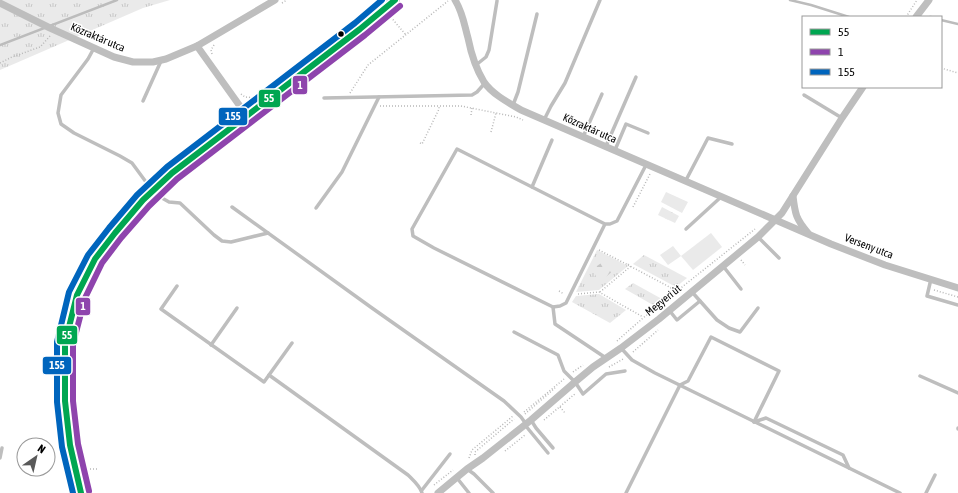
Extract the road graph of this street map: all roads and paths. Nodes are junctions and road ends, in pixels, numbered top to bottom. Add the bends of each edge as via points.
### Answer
1 (288, 0) edge
2 (395, 0) edge
3 (449, 0) edge
4 (455, 0) edge
5 (497, 0) edge
6 (600, 0) edge
7 (917, 0) edge
8 (929, 0) edge
9 (278, 2) edge
10 (0, 3) edge
11 (388, 13) dead end
12 (537, 14) dead end
13 (906, 16) edge
14 (917, 16) edge
15 (53, 29) junction
16 (406, 35) junction
17 (197, 46) junction
18 (213, 46) dead end
19 (94, 48) junction
20 (212, 56) dead end
21 (161, 60) junction
22 (0, 63) edge
23 (476, 66) junction
24 (942, 68) edge
25 (958, 73) edge
26 (636, 77) dead end
27 (485, 83) junction
28 (862, 88) edge
29 (238, 92) dead end
30 (602, 94) dead end
31 (804, 95) dead end
32 (379, 97) junction
33 (324, 98) dead end
34 (347, 98) junction
35 (143, 101) dead end
36 (266, 102) junction
37 (513, 105) junction
38 (375, 106) junction
39 (439, 106) junction
40 (472, 108) junction
41 (496, 113) junction
42 (471, 115) dead end
43 (247, 116) junction
44 (842, 118) junction
45 (544, 120) junction
46 (528, 121) dead end
47 (490, 132) dead end
48 (648, 133) dead end
49 (583, 137) junction
50 (552, 140) dead end
51 (420, 143) dead end
52 (732, 144) dead end
53 (605, 147) junction
54 (614, 151) junction
55 (645, 168) junction
56 (636, 173) dead end
57 (641, 175) junction
58 (685, 182) junction
59 (532, 187) junction
60 (793, 196) junction
61 (720, 197) junction
62 (232, 207) dead end
63 (633, 207) dead end
64 (316, 208) dead end
65 (774, 220) junction
66 (605, 224) junction
67 (766, 228) junction
68 (686, 229) dead end
69 (268, 233) junction
70 (809, 235) junction
71 (758, 237) junction
72 (594, 247) junction
73 (740, 258) dead end
74 (779, 258) dead end
75 (630, 265) junction
76 (745, 265) dead end
77 (723, 266) junction
78 (931, 279) junction
79 (177, 286) dead end
80 (958, 288) edge
81 (741, 289) dead end
82 (678, 291) junction
83 (692, 291) junction
84 (600, 292) junction
85 (575, 294) dead end
86 (700, 301) junction
87 (958, 305) edge
88 (553, 307) junction
89 (237, 308) dead end
90 (758, 308) dead end
91 (669, 310) junction
92 (644, 318) junction
93 (514, 332) dead end
94 (292, 343) dead end
95 (614, 344) dead end
96 (211, 345) junction
97 (621, 348) junction
98 (635, 351) dead end
99 (628, 356) junction
100 (606, 358) junction
101 (584, 364) dead end
102 (609, 367) dead end
103 (625, 371) dead end
104 (269, 375) junction
105 (568, 376) junction
106 (920, 376) dead end
107 (575, 382) junction
108 (680, 385) junction
109 (958, 393) edge
110 (560, 407) dead end
111 (565, 413) dead end
112 (520, 417) junction
113 (754, 422) junction
114 (527, 423) junction
115 (2, 448) dead end
116 (553, 448) dead end
117 (507, 450) dead end
118 (509, 452) dead end
119 (548, 453) dead end
120 (450, 454) dead end
121 (474, 455) dead end
122 (0, 458) edge
123 (465, 465) junction
124 (458, 466) dead end
125 (849, 468) junction
126 (82, 469) dead end
127 (96, 469) dead end
128 (935, 475) dead end
129 (457, 478) junction
130 (434, 484) dead end
131 (422, 492) edge
132 (81, 493) edge
133 (438, 493) edge
134 (469, 493) edge
135 (493, 493) edge
136 (626, 493) edge
137 (900, 493) edge
138 (926, 493) edge

1 - 9 path
2 - 36 street
3 - 16 path
4 - 23 street, Közraktár utca via 461,10
5 - 23 lane via 489,50 486,57
6 - 45 lane via 565,83
7 - 13 path
8 - 14 street
9 - 17 street, Közraktár utca
10 - 15 street, Közraktár utca
11 - 16 path
12 - 37 lane
15 - 19 street, Közraktár utca
15 - 22 path via 40,47
16 - 34 path via 368,65
17 - 21 street, Közraktár utca
17 - 43 street
18 - 20 path
19 - 21 street, Közraktár utca via 133,62
19 - 69 lane via 61,95 58,112 60,124 132,163 162,198 180,203 222,241 230,242
21 - 35 lane
23 - 27 street, Közraktár utca
24 - 25 path
26 - 53 lane
27 - 32 lane via 472,95
27 - 37 street, Közraktár utca
28 - 44 street, Megyeri út
29 - 36 path via 245,97 262,96
30 - 49 lane
31 - 44 lane
32 - 34 lane
32 - 38 lane
33 - 34 lane
36 - 43 street
37 - 45 street, Közraktár utca
38 - 39 path
38 - 64 lane via 342,172
39 - 40 path
39 - 51 path via 422,144
40 - 41 path
40 - 42 path
41 - 46 path
41 - 47 path
43 - 132 street, bridge via 167,178 143,200 95,259 77,295 65,343 65,401 70,445
44 - 60 street, Megyeri út
45 - 49 street, Közraktár utca
48 - 54 lane via 626,124
49 - 53 street, Közraktár utca
50 - 59 lane
52 - 58 lane via 708,138
53 - 54 street, Közraktár utca
54 - 55 street, Közraktár utca
55 - 57 lane
55 - 58 street, Közraktár utca
55 - 63 path via 650,174
56 - 57 lane
57 - 66 lane via 617,221
58 - 61 street, Közraktár utca
59 - 66 lane
59 - 88 lane via 457,149 412,229 413,236
60 - 65 street, Megyeri út via 787,207
60 - 70 street via 794,208 800,223
61 - 65 street, Közraktár utca
61 - 68 lane
62 - 69 lane
65 - 67 street, Megyeri út
65 - 70 street, Verseny utca
66 - 72 lane
67 - 71 street, Megyeri út
67 - 82 path via 760,225
69 - 112 lane via 504,401
70 - 78 street, Verseny utca via 885,265
71 - 74 lane
71 - 77 street, Megyeri út
72 - 75 path
72 - 88 lane via 566,303
73 - 76 path
75 - 82 path
75 - 84 path
77 - 81 lane
77 - 83 street, Megyeri út
78 - 80 street, Verseny utca
78 - 87 lane via 927,296
79 - 96 lane via 161,309
82 - 92 path
83 - 86 lane
83 - 91 street, Megyeri út
84 - 85 path
84 - 92 path
86 - 90 lane via 717,320 728,328 740,332
86 - 91 lane via 678,320
88 - 100 lane via 555,324
89 - 96 lane
91 - 97 street, Megyeri út
92 - 95 path
93 - 105 lane via 558,355
94 - 104 lane
96 - 104 lane via 264,382
97 - 99 lane
97 - 100 street, Megyeri út
98 - 99 path
99 - 102 path
99 - 108 lane
100 - 107 street, Megyeri út
101 - 105 path
103 - 107 lane via 606,374 583,394
104 - 131 lane via 408,475
105 - 107 lane
105 - 112 path
106 - 109 lane
107 - 114 street, Megyeri út
108 - 113 lane
108 - 113 lane via 688,381 711,337 779,371
108 - 136 lane
110 - 111 path
112 - 114 lane
112 - 121 path via 514,419
112 - 123 path via 514,416 472,450
113 - 125 lane
113 - 125 lane via 766,418 773,421 843,455
114 - 116 lane via 536,428
114 - 119 lane
114 - 123 street, Megyeri út via 483,458
115 - 122 lane
117 - 118 path
120 - 131 lane
123 - 129 street, Megyeri út
123 - 135 lane
124 - 130 path
125 - 137 lane
126 - 127 path
128 - 138 lane
129 - 133 street, Megyeri út
129 - 134 lane

